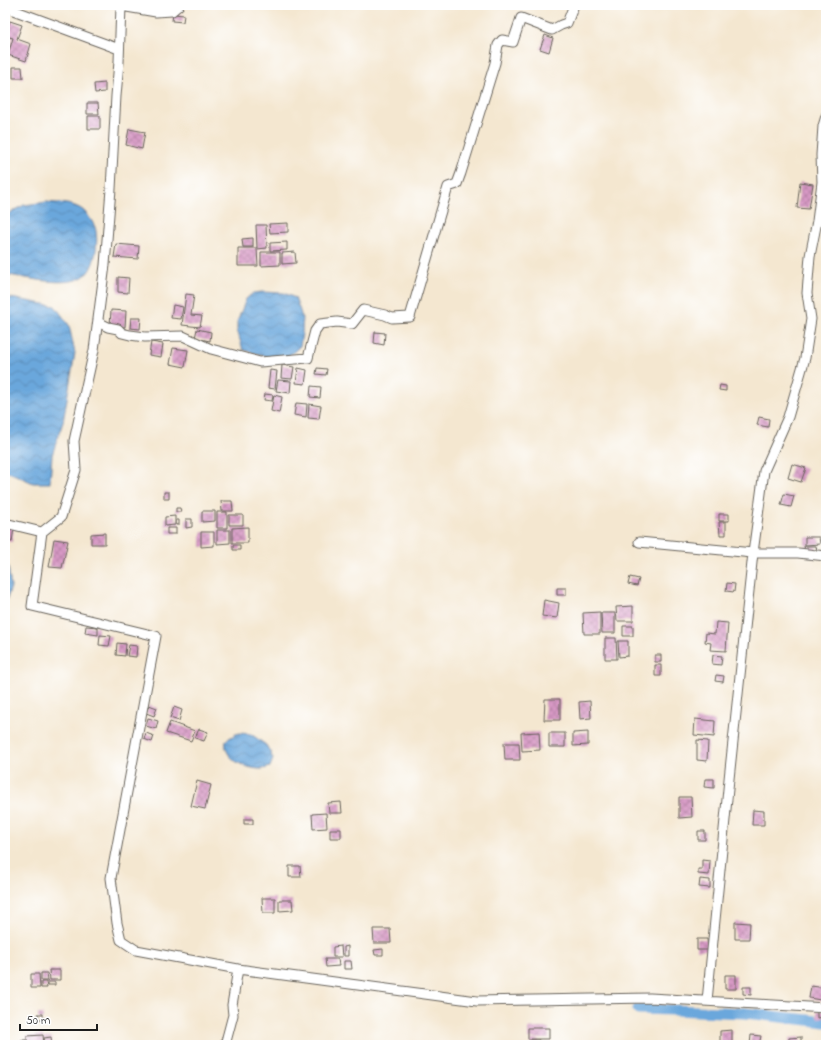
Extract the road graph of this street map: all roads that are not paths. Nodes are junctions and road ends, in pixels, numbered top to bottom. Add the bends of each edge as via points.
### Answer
1 (180, 5) edge
2 (574, 5) edge
3 (5, 7) edge
4 (119, 49) junction
5 (826, 116) edge
6 (98, 322) junction
7 (5, 523) edge
8 (42, 532) junction
9 (639, 542) dead end
10 (753, 553) junction
11 (826, 556) edge
12 (238, 969) junction
13 (707, 1001) junction
14 (826, 1008) edge
15 (225, 1045) edge

1 - 4 street via 167,12 120,6
2 - 6 street via 567,23 552,30 521,18 513,42 502,40 498,45 495,63 461,173 457,184 448,187 410,317 392,318 363,310 352,324 320,324 315,331 308,358 260,362 211,349 183,336 130,335
3 - 4 street
4 - 6 street via 111,196
5 - 10 street via 821,155 822,182 810,256 807,293 811,319 805,358 788,417 764,471
6 - 8 street via 74,442 76,470 61,517
7 - 8 street
8 - 12 street via 32,606 156,636 111,878 120,940 136,950
9 - 10 street
10 - 11 street
10 - 13 street
12 - 13 street via 477,1002 650,998
12 - 15 street via 232,1005 233,1015
13 - 14 street

